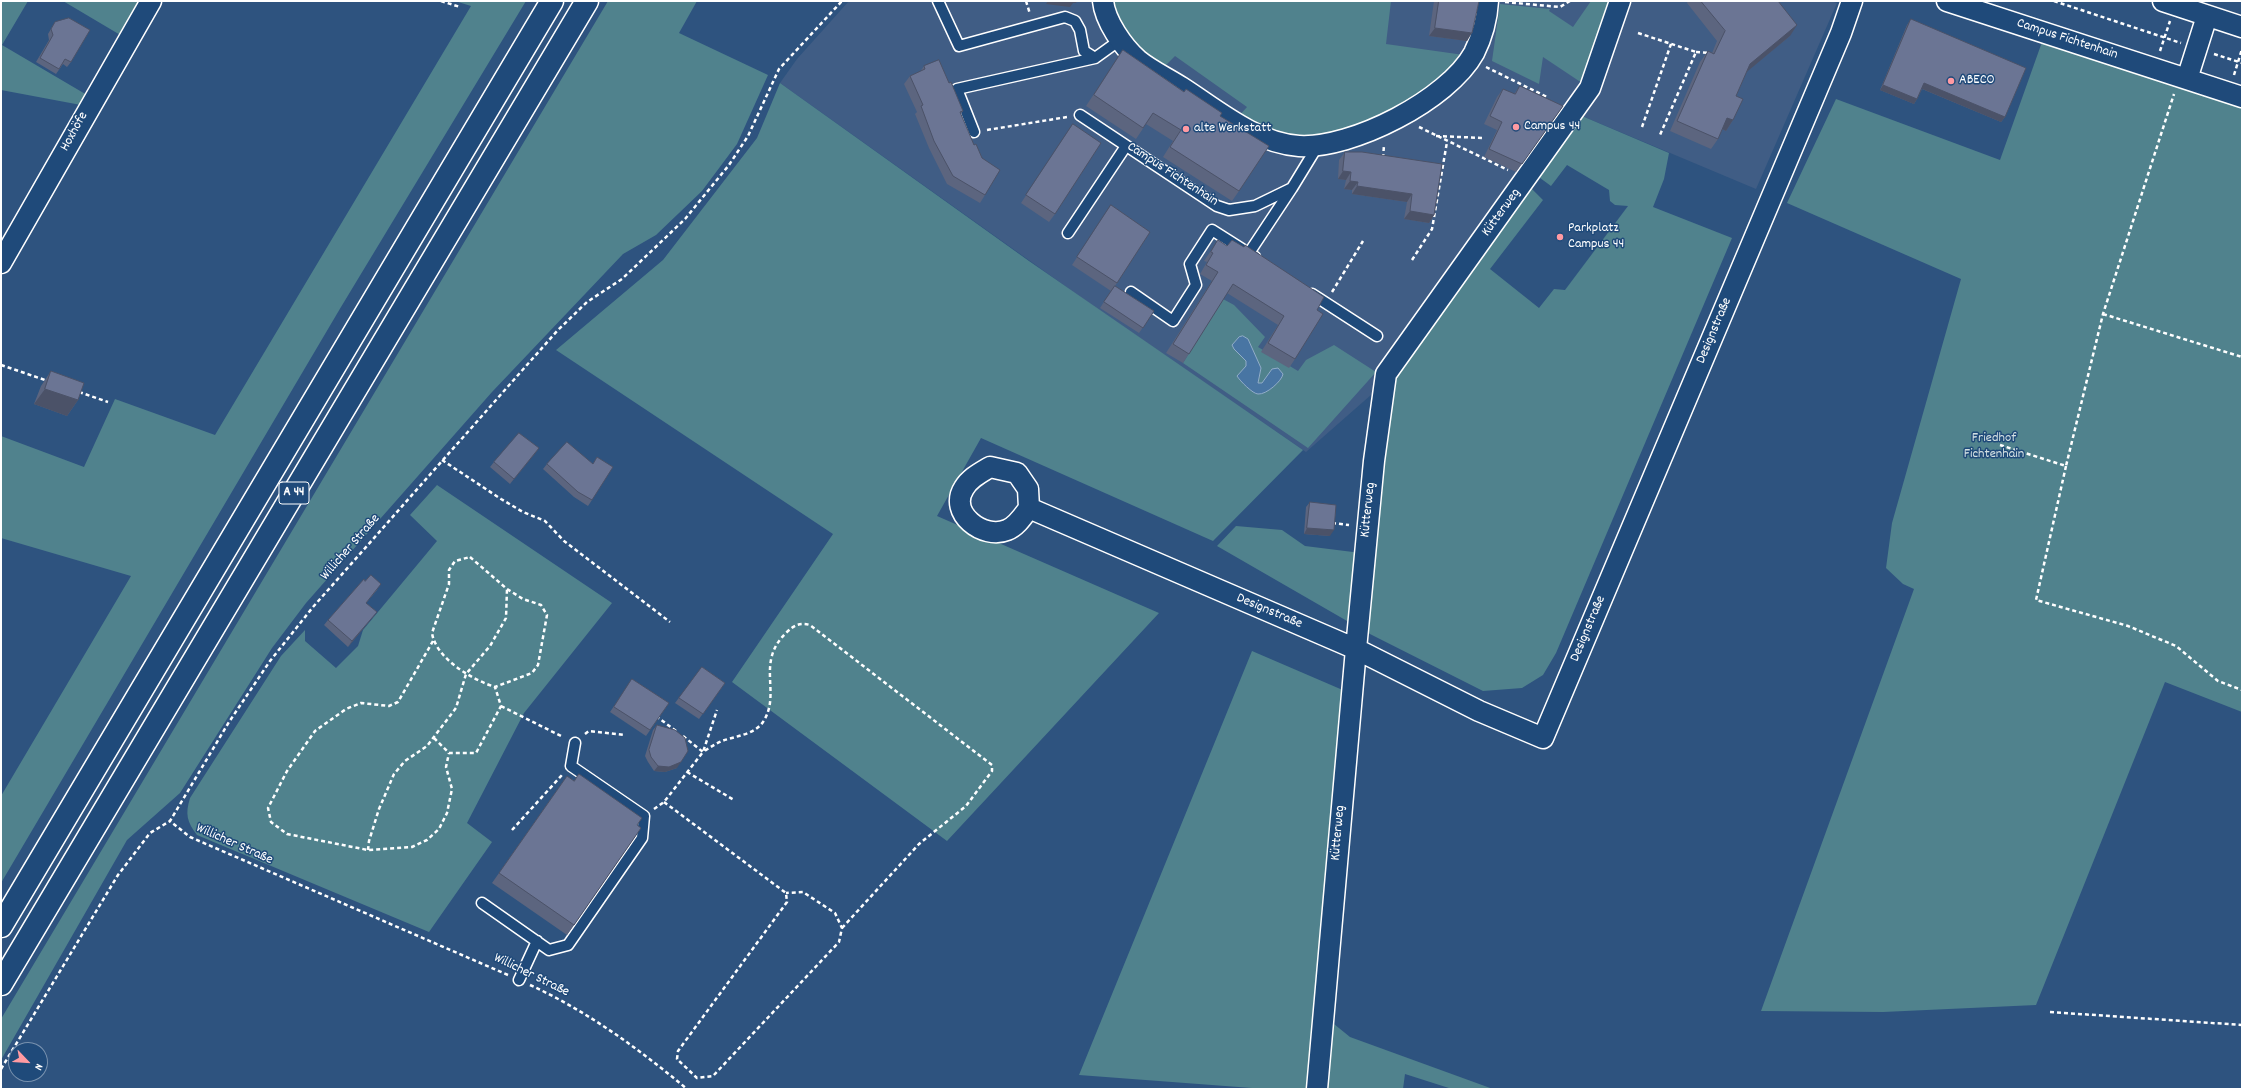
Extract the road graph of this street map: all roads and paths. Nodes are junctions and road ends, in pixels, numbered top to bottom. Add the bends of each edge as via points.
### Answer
1 (151, 1) edge
2 (441, 1) edge
3 (552, 1) edge
4 (587, 1) edge
5 (842, 1) edge
6 (938, 1) edge
7 (1103, 1) edge
8 (1488, 1) edge
9 (1499, 1) edge
10 (1570, 1) edge
11 (1620, 1) edge
12 (1852, 1) edge
13 (1947, 1) edge
14 (2054, 1) edge
15 (2169, 3) edge
16 (460, 7) dead end
17 (2207, 16) junction
18 (2242, 27) edge
19 (1638, 33) dead end
20 (2164, 38) junction
21 (1120, 40) junction
22 (1671, 44) junction
23 (2196, 48) junction
24 (2242, 49) edge
25 (1696, 52) junction
26 (1712, 54) edge
27 (1095, 58) junction
28 (1469, 59) junction
29 (2238, 62) junction
30 (2242, 63) edge
31 (2154, 68) junction
32 (2183, 78) junction
33 (2235, 95) edge
34 (1547, 98) edge
35 (1080, 115) joint
36 (1400, 116) junction
37 (1642, 127) dead end
38 (974, 132) joint
39 (1660, 135) dead end
40 (1435, 136) junction
41 (1483, 138) dead end
42 (1447, 142) junction
43 (1126, 146) junction
44 (1317, 147) junction
45 (1527, 179) junction
46 (1292, 188) junction
47 (1068, 233) dead end
48 (1363, 241) dead end
49 (1249, 253) junction
50 (1412, 260) dead end
51 (1261, 262) edge
52 (1, 263) edge
53 (1306, 290) edge
54 (1132, 292) dead end
55 (1325, 302) junction
56 (2104, 314) junction
57 (1377, 336) dead end
58 (2242, 357) edge
59 (1, 365) edge
60 (51, 382) edge
61 (72, 390) edge
62 (108, 402) dead end
63 (2000, 445) dead end
64 (442, 460) junction
65 (2066, 466) junction
66 (1029, 508) dead end
67 (508, 589) junction
68 (670, 622) dead end
69 (433, 641) junction
70 (1356, 649) junction
71 (466, 674) junction
72 (495, 687) junction
73 (2242, 690) edge
74 (501, 706) junction
75 (717, 710) dead end
76 (652, 713) edge
77 (625, 735) dead end
78 (434, 738) junction
79 (575, 744) junction
80 (703, 752) junction
81 (449, 753) junction
82 (570, 766) junction
83 (687, 772) junction
84 (734, 800) dead end
85 (664, 802) junction
86 (644, 816) junction
87 (170, 821) junction
88 (512, 830) dead end
89 (368, 850) junction
90 (786, 893) junction
91 (482, 903) dead end
92 (1, 926) edge
93 (842, 928) junction
94 (537, 941) junction
95 (519, 980) junction
96 (1, 984) edge
97 (2050, 1012) dead end
98 (2242, 1025) edge
99 (1, 1069) edge
100 (687, 1089) edge
101 (1317, 1089) edge

1 - 52 street, Hoxhöfe
2 - 16 path
3 - 92 highway, A 44
4 - 96 highway, A 44
5 - 64 path, Willicher Straße via 779,69 748,136 729,165 685,219 622,279 587,302 557,331
6 - 27 lane via 959,46 1065,16 1076,21 1084,51
7 - 21 street
8 - 28 street via 1482,33
9 - 10 path via 1560,7
11 - 45 street, Kütterweg via 1590,88
12 - 70 street, Designstraße via 1841,33 1543,738 1479,711
13 - 31 street, Campus Fichtenhain
14 - 20 path
15 - 17 street
15 - 20 path
17 - 18 street
17 - 23 street
19 - 22 path
20 - 23 path
20 - 31 path
21 - 27 lane
21 - 44 street via 1138,60 1250,131 1274,141
22 - 25 path
22 - 37 path
23 - 29 path
23 - 32 street
24 - 29 path
25 - 26 path
25 - 39 path
27 - 38 lane via 956,89
28 - 34 path
28 - 36 street via 1460,72 1438,91
29 - 30 path
29 - 33 path
31 - 32 street, Campus Fichtenhain
32 - 33 street, Campus Fichtenhain
32 - 56 path
35 - 38 path
35 - 43 lane, Campus Fichtenhain
36 - 40 path
36 - 44 street via 1347,140
40 - 41 path
40 - 42 path
42 - 45 path
42 - 50 path via 1432,229
43 - 46 lane, Campus Fichtenhain via 1217,206 1229,210 1255,206
43 - 47 lane
44 - 46 lane
45 - 70 street, Kütterweg via 1386,374 1374,461
46 - 49 lane
48 - 55 path
49 - 51 lane
49 - 54 lane via 1212,230 1190,264 1196,285 1174,321
53 - 55 lane
55 - 57 lane
56 - 58 path
56 - 65 path
59 - 60 path
61 - 62 path
63 - 65 path
64 - 68 path via 501,500 545,521 564,540
64 - 87 path, Willicher Straße via 313,607 270,661 229,722
65 - 73 path via 2036,600 2128,626 2176,646 2218,681
66 - 70 street, Designstraße
67 - 69 path via 470,557 455,561 449,570 449,584 432,634
67 - 71 path via 506,618 490,646
67 - 72 path via 523,599 541,604 547,615 538,665 532,673
69 - 71 path
69 - 89 path via 398,702 390,706 361,704 346,709 315,731 287,771 268,808 271,822 287,834
70 - 101 street, Kütterweg
71 - 72 path via 476,681
71 - 78 path via 456,708
72 - 74 path
74 - 79 path
74 - 81 path via 476,753
75 - 80 path
76 - 80 path
77 - 79 path via 589,731
78 - 81 path
78 - 89 path via 405,761 394,774 380,808
79 - 82 lane
80 - 83 path
80 - 93 path via 762,724 769,712 769,666 772,652 788,631 803,623 810,625 992,765 992,771 966,806 919,844
81 - 89 path via 446,767 452,789 447,813 439,829 427,840 412,847
82 - 86 lane
82 - 88 path
83 - 84 path
83 - 85 path
85 - 86 path
85 - 90 path
86 - 94 lane via 642,838 568,945 549,950
87 - 95 path, Willicher Straße via 190,837
87 - 99 path via 150,833 118,875
90 - 93 path via 803,892 835,913
90 - 93 path via 787,902 678,1051 677,1059 697,1078 713,1076 839,942
91 - 94 lane
94 - 95 lane
95 - 100 path, Willicher Straße via 555,996 643,1053
97 - 98 path

